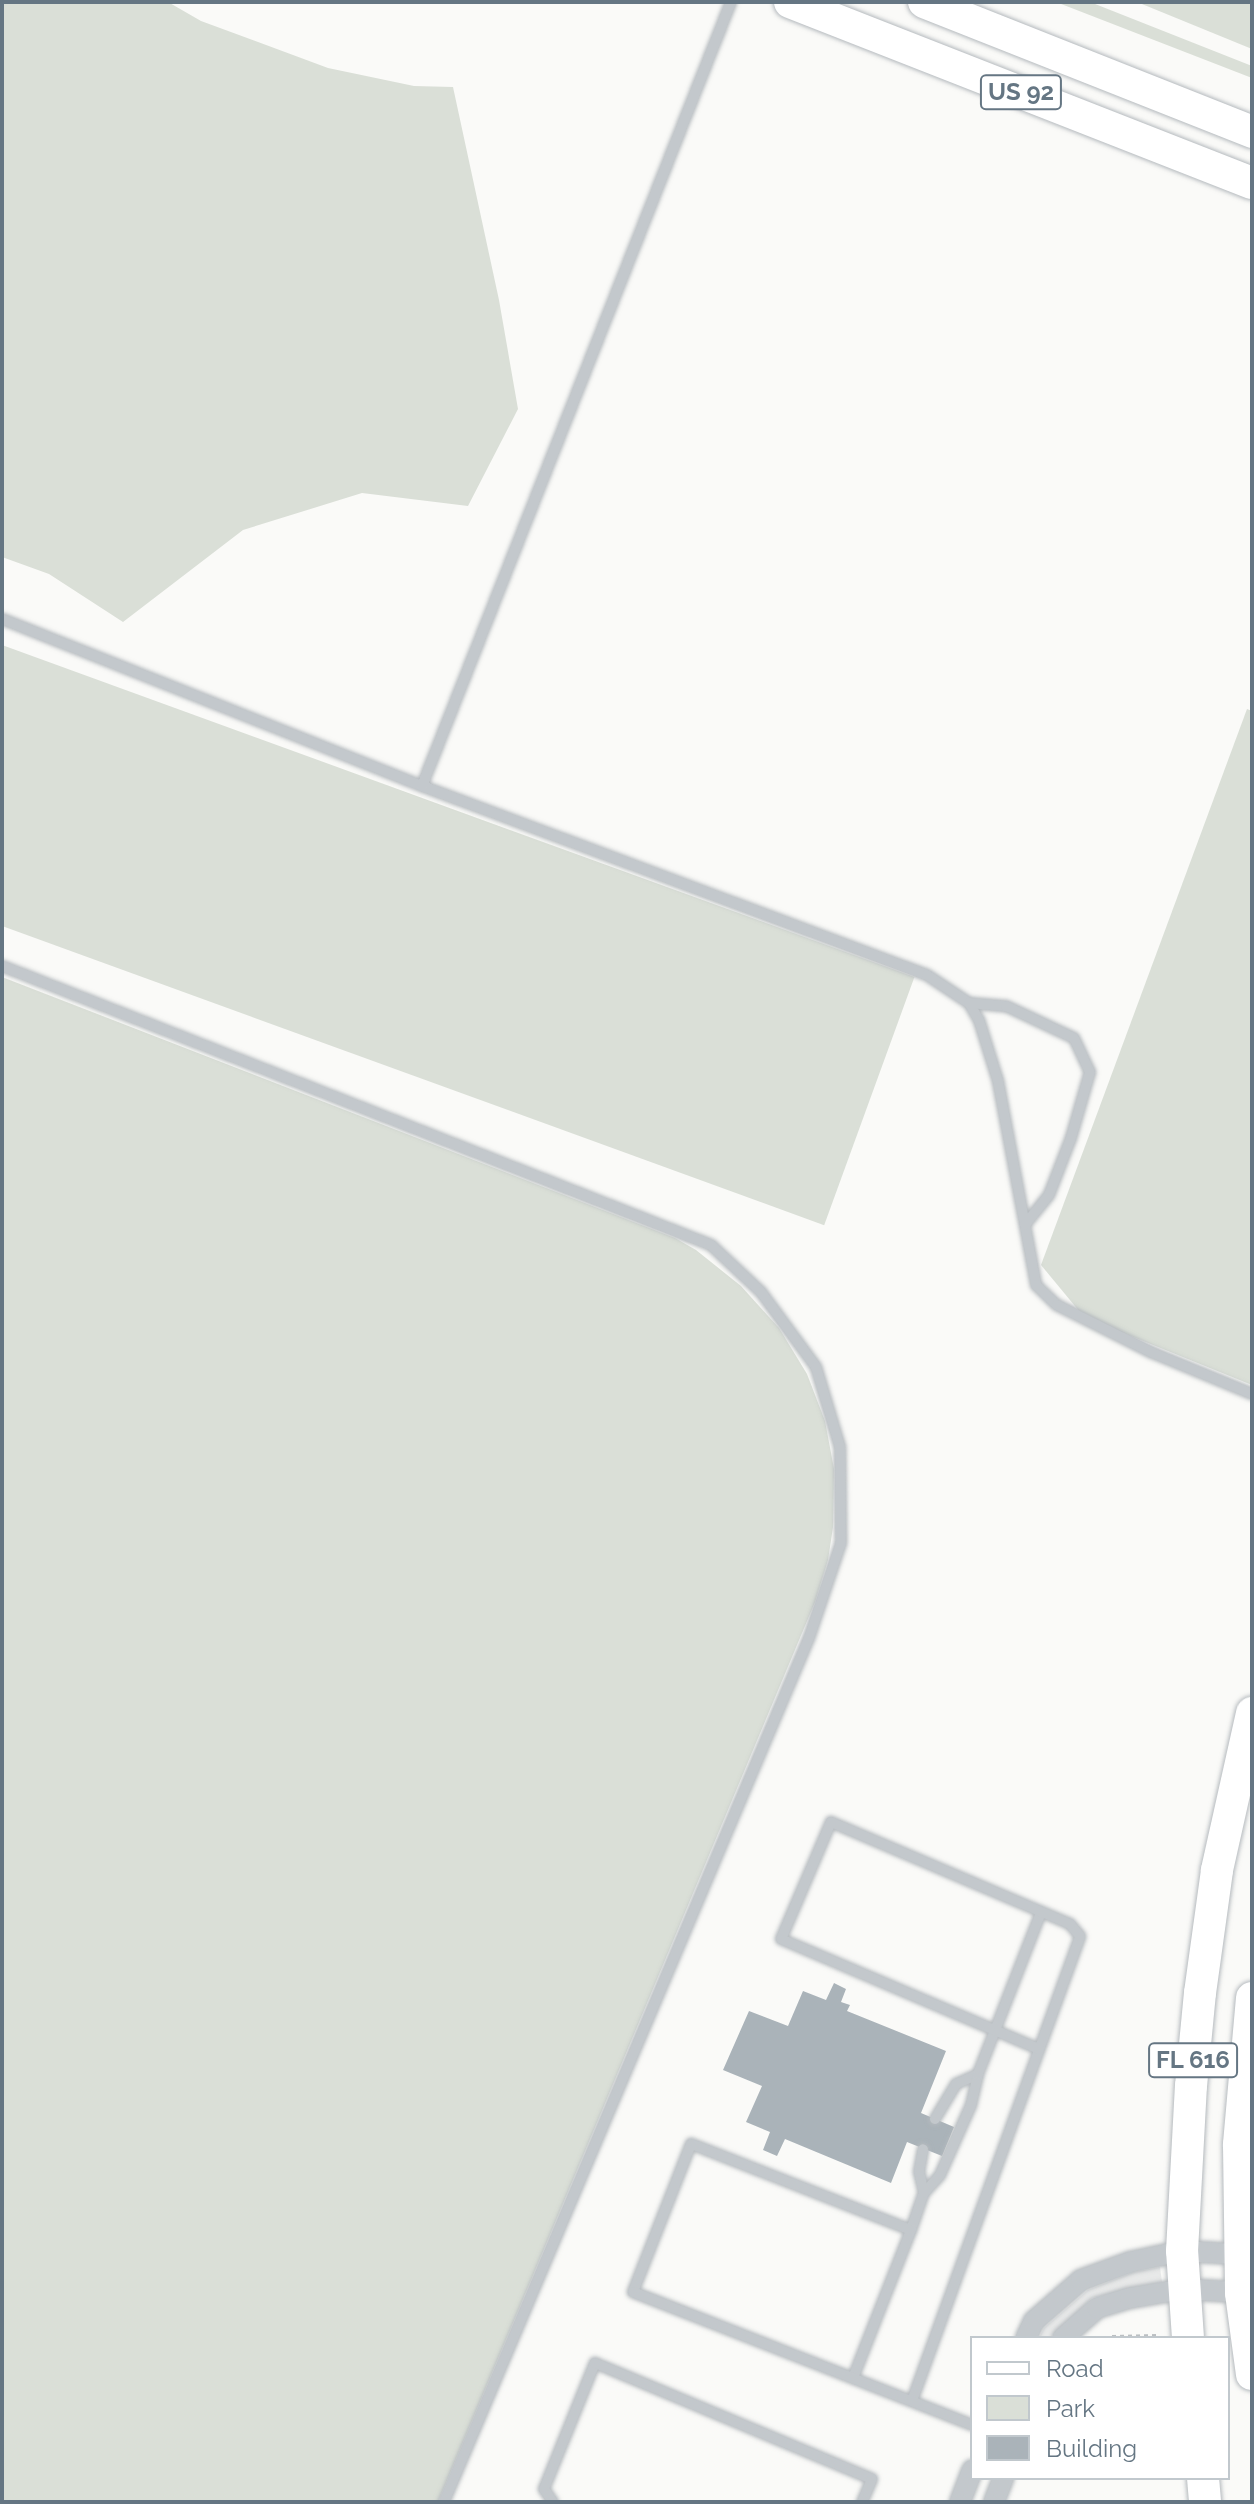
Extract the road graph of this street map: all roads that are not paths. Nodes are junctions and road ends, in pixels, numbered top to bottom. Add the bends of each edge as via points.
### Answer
1 (731, 2) edge
2 (790, 2) edge
3 (924, 2) edge
4 (1252, 132) edge
5 (1252, 183) edge
6 (2, 619) edge
7 (422, 786) junction
8 (2, 966) edge
9 (969, 1003) junction
10 (1025, 1225) junction
11 (1252, 1394) edge
12 (1252, 1713) edge
13 (1041, 1912) junction
14 (1252, 1998) edge
15 (995, 2030) junction
16 (1039, 2049) junction
17 (978, 2074) junction
18 (935, 2119) dead end
19 (923, 2149) dead end
20 (924, 2193) junction
21 (1246, 2204) edge
22 (911, 2230) junction
23 (1182, 2251) junction
24 (1246, 2255) edge
25 (1183, 2289) junction
26 (1247, 2293) edge
27 (1027, 2336) edge
28 (1065, 2336) edge
29 (1172, 2336) edge
30 (1252, 2374) edge
31 (853, 2378) junction
32 (912, 2401) junction
33 (970, 2424) edge
34 (970, 2475) edge
35 (1002, 2480) edge
36 (444, 2502) edge
37 (553, 2502) edge
38 (862, 2502) edge
39 (960, 2502) edge
40 (994, 2502) edge

1 - 7 lane
2 - 5 main road, US 92
3 - 4 main road, US 92
6 - 7 lane
7 - 9 lane via 927,975
8 - 36 lane via 711,1245 761,1292 816,1367 840,1447 841,1543 809,1638
9 - 10 lane via 998,1081
9 - 10 lane via 1006,1006 1074,1038 1090,1072 1049,1195
10 - 11 lane via 1036,1285 1057,1305
12 - 23 main road, FL 616 via 1217,1870 1200,1993
13 - 15 lane
13 - 15 lane via 831,1822 781,1939
13 - 16 lane via 1070,1924 1080,1936
14 - 21 main road, FL 616 via 1239,2132
15 - 16 lane
15 - 17 lane
16 - 32 lane
17 - 18 lane via 956,2084
17 - 20 lane via 971,2105 940,2175
19 - 20 lane via 919,2172
20 - 22 lane
21 - 24 main road, FL 616
22 - 31 lane
22 - 31 lane via 691,2144 633,2292
23 - 24 street
23 - 25 main road, FL 616
23 - 27 street via 1081,2280 1034,2321
24 - 26 main road, FL 616
25 - 26 street
25 - 28 street via 1097,2308
25 - 29 main road, FL 616
26 - 30 main road, FL 616
31 - 32 lane
32 - 33 lane
34 - 39 street
35 - 40 street
37 - 38 lane via 544,2489 595,2363 872,2479

